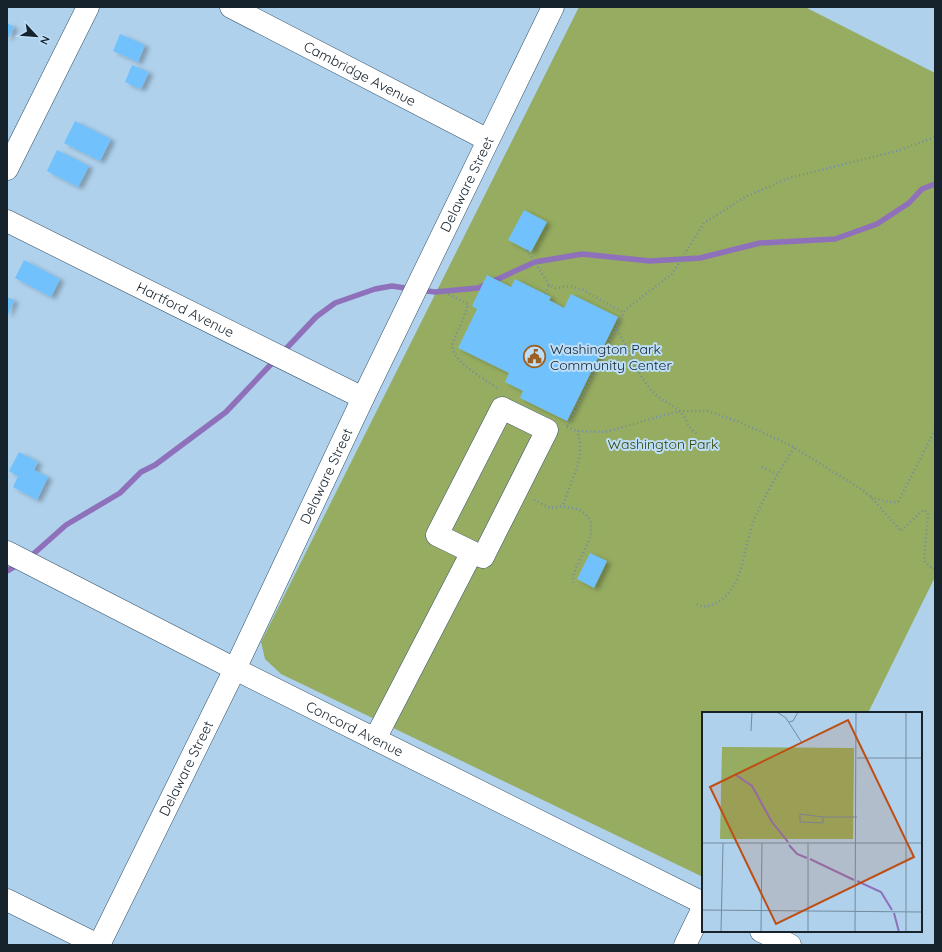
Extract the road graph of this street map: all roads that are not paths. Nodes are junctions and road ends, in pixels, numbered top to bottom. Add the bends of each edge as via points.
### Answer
1 (88, 7) edge
2 (231, 7) edge
3 (553, 7) edge
4 (488, 140) junction
5 (7, 169) edge
6 (7, 221) edge
7 (363, 398) junction
8 (7, 552) edge
9 (472, 552) junction
10 (235, 669) junction
11 (375, 740) junction
12 (7, 900) edge
13 (702, 903) edge
14 (702, 910) edge
15 (763, 932) edge
16 (98, 945) edge
17 (685, 945) edge
18 (790, 945) edge

1 - 5 street
2 - 4 street, Cambridge Avenue
3 - 4 street, Delaware Street
4 - 7 street, Delaware Street
6 - 7 street, Hartford Avenue
7 - 10 street, Delaware Street
8 - 10 street, Concord Avenue
9 - 9 street via 437,535 502,408 547,430 483,557
9 - 11 street
10 - 11 street, Concord Avenue
10 - 16 street, Delaware Street
11 - 13 street, Concord Avenue
12 - 16 street
14 - 17 street
15 - 18 street

